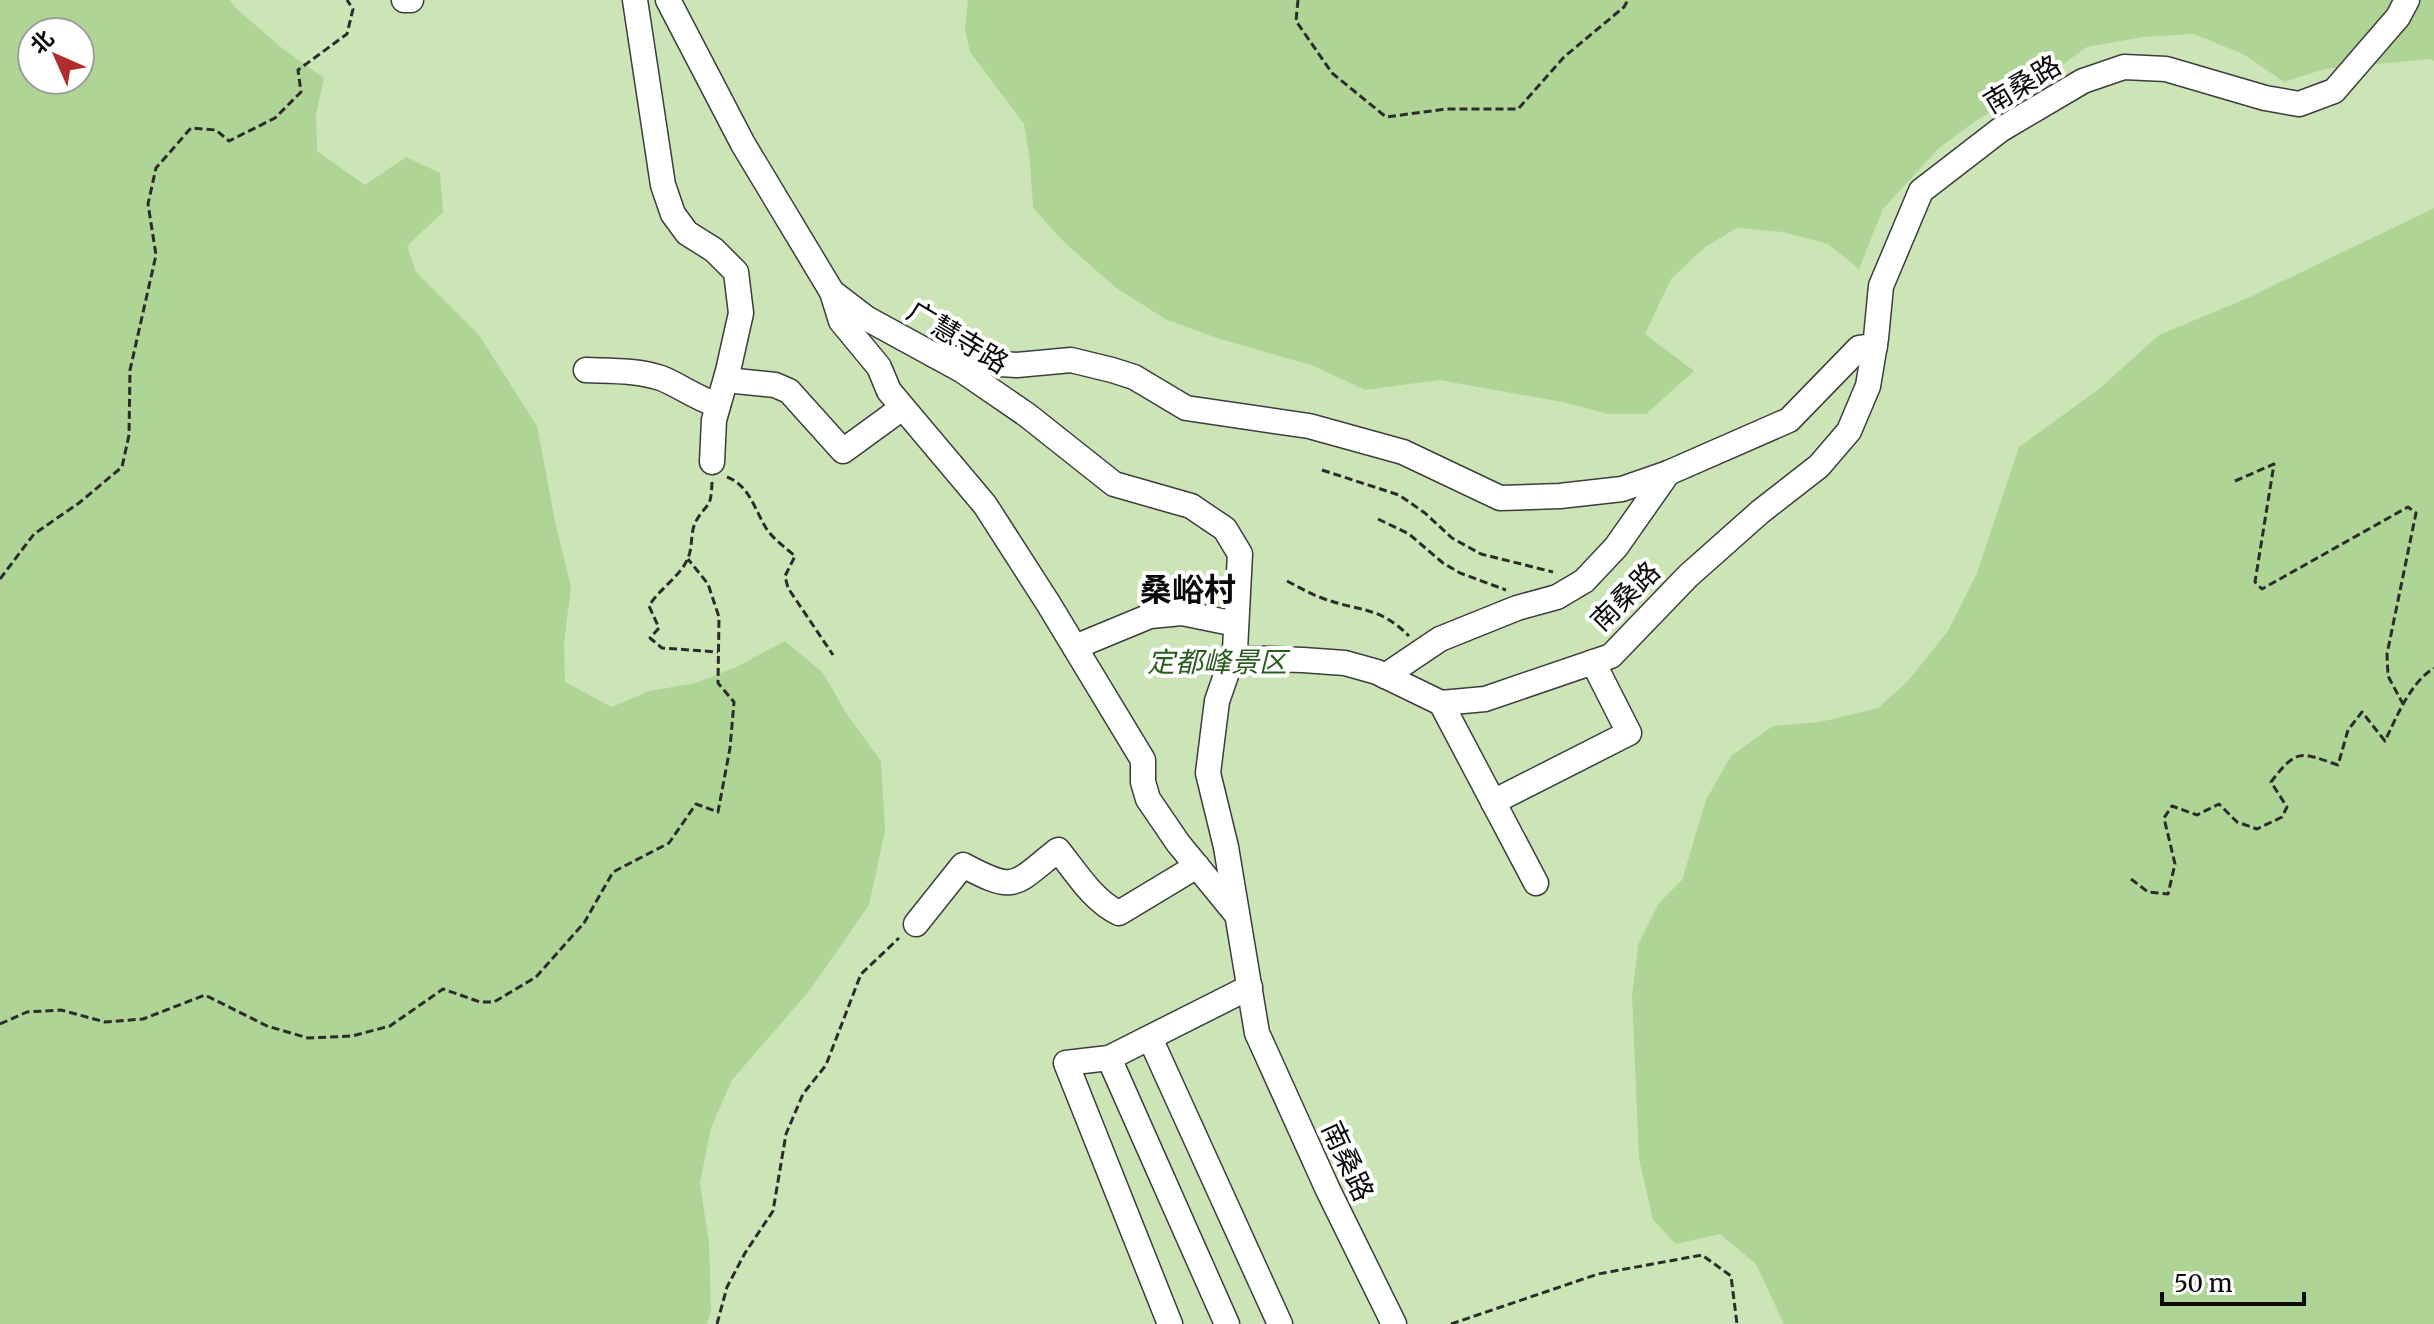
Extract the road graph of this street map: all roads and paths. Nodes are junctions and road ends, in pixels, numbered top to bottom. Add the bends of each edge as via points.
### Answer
1 (347, 0) edge
2 (404, 0) edge
3 (411, 0) edge
4 (635, 0) edge
5 (668, 0) edge
6 (1298, 0) edge
7 (1628, 0) edge
8 (2407, 0) edge
9 (832, 292) junction
10 (1875, 346) junction
11 (934, 355) junction
12 (586, 370) dead end
13 (726, 380) junction
14 (718, 405) junction
15 (902, 408) junction
16 (712, 468) junction
17 (1322, 470) dead end
18 (1668, 473) junction
19 (2235, 481) dead end
20 (1378, 519) dead end
21 (688, 559) junction
22 (0, 579) edge
23 (1287, 581) dead end
24 (1584, 581) junction
25 (1539, 602) junction
26 (1236, 624) junction
27 (1075, 647) junction
28 (1423, 650) junction
29 (718, 652) junction
30 (833, 655) dead end
31 (1232, 658) junction
32 (1593, 662) junction
33 (2434, 668) edge
34 (1385, 676) junction
35 (1441, 703) junction
36 (2403, 704) junction
37 (1493, 802) junction
38 (1197, 866) junction
39 (2131, 879) dead end
40 (1536, 883) dead end
41 (1239, 917) junction
42 (916, 924) joint
43 (1250, 987) junction
44 (0, 1024) edge
45 (1150, 1038) junction
46 (1109, 1058) junction
47 (1393, 1323) edge
48 (717, 1324) edge
49 (1170, 1324) edge
50 (1227, 1324) edge
51 (1280, 1324) edge
52 (1451, 1324) edge
53 (1737, 1324) edge

1 - 22 path via 353,9 347,34 298,70 301,92 275,118 229,141 216,130 191,128 156,168 148,204 156,255 130,370 129,435 122,467 34,534
2 - 3 street
4 - 13 street via 663,185 673,214 687,233 736,272 741,313
5 - 9 street, 广慧寺路 via 743,144
6 - 7 path via 1296,21 1332,73 1386,117 1446,109 1518,109 1564,57
8 - 10 street, 南桑路 via 2334,91 2299,104 2166,69 2124,67 2083,81 2000,130 1921,191 1881,286
9 - 11 street, 广慧寺路 via 866,318
9 - 15 street via 841,321 879,367
10 - 18 street via 1859,348 1789,420
10 - 32 street, 南桑路 via 1868,386 1849,431 1819,466 1688,576 1611,656
11 - 18 street via 1017,365 1071,360 1112,370 1186,408 1309,426 1403,452 1500,498 1622,489
11 - 26 street, 广慧寺路 via 1027,415 1114,484 1191,506 1225,529 1240,554
12 - 14 street via 649,375
13 - 14 street
13 - 15 street via 789,391 843,451
14 - 16 street
15 - 27 street via 985,505
16 - 21 path via 712,501 695,523
16 - 30 path via 746,490 768,531 795,556 785,576 788,588
17 - 24 path via 1399,495 1481,554
18 - 24 street via 1616,547
19 - 36 path via 2274,464 2255,582 2262,589 2408,507 2416,513 2387,654 2388,676
20 - 25 path via 1409,534 1460,573
21 - 29 path via 708,584 719,617
21 - 29 path via 649,606 659,628 650,638 662,648
23 - 28 path via 1393,620
24 - 25 street
25 - 28 street
26 - 27 street via 1182,613 1150,616
26 - 31 street, 广慧寺路
27 - 38 street via 1143,760 1148,799
28 - 34 street
29 - 44 path via 718,683 734,702 718,812 696,804 669,843 613,872 584,923 536,977 494,1002 443,989 390,1026 352,1036 308,1038 267,1026 205,995 143,1019 105,1022 49,1010 27,1012
31 - 34 street via 1345,663
31 - 41 street, 南桑路 via 1217,701 1208,773
32 - 35 street, 南桑路 via 1485,699
32 - 37 street via 1629,733
33 - 36 path
34 - 35 street
35 - 37 street
36 - 39 path via 2385,741 2362,712 2348,730 2338,765 2306,754 2288,760 2271,782 2287,807 2282,817 2257,829 2237,822 2219,804 2197,815 2172,806 2164,818 2175,864 2168,894 2148,892
37 - 40 street
38 - 41 street
38 - 42 street via 1119,913 1097,898 1058,850 1015,884 1003,884 963,865
41 - 43 street, 南桑路
42 - 48 path via 861,974 826,1065 803,1094 786,1134 773,1211 727,1287
43 - 45 street
43 - 47 street, 南桑路 via 1257,1033
45 - 46 street
45 - 51 street
46 - 49 street via 1066,1063
46 - 50 street
52 - 53 path via 1598,1274 1702,1255 1731,1276

